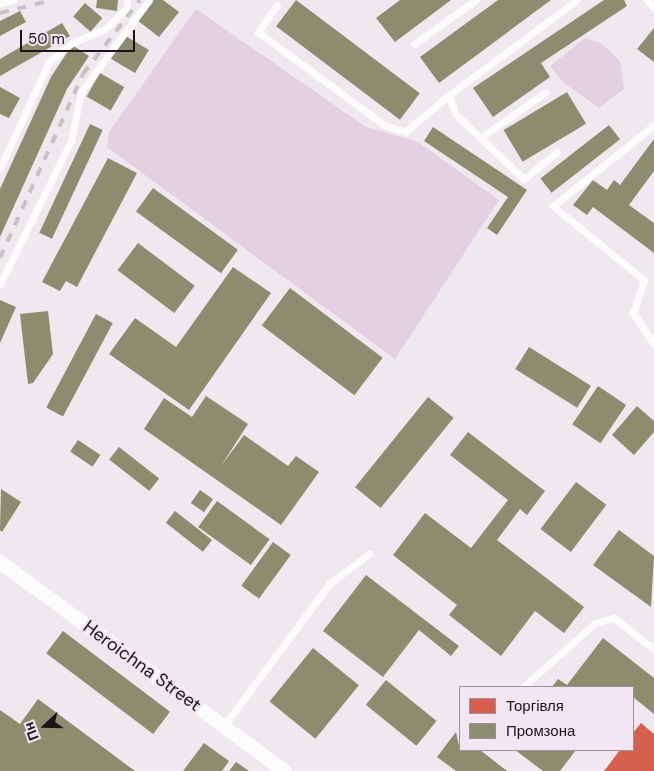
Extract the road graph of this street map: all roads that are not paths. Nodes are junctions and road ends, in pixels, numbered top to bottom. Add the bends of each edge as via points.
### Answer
1 (14, 0) edge
2 (127, 0) edge
3 (149, 0) edge
4 (476, 0) edge
5 (577, 0) edge
6 (647, 0) edge
7 (0, 4) edge
8 (277, 5) dead end
9 (654, 8) edge
10 (414, 44) dead end
11 (546, 92) dead end
12 (448, 95) junction
13 (654, 125) edge
14 (480, 138) junction
15 (557, 152) dead end
16 (0, 168) edge
17 (0, 284) edge
18 (654, 344) edge
19 (369, 554) dead end
20 (0, 562) edge
21 (654, 649) edge
22 (524, 686) edge
23 (223, 727) junction
24 (284, 771) edge

1 - 7 lane
2 - 16 lane via 127,8 105,29 72,43 49,62
3 - 17 lane via 81,92 71,141
4 - 10 lane
5 - 12 lane
6 - 9 lane
8 - 12 lane via 258,32 384,125 405,132
11 - 14 lane
12 - 14 lane via 456,115
13 - 18 lane via 553,206 644,280 634,313
14 - 15 lane via 524,179
19 - 23 lane via 330,583
20 - 23 street, Heroichna Street
21 - 22 lane via 614,618 595,623
23 - 24 street, Heroichna Street

